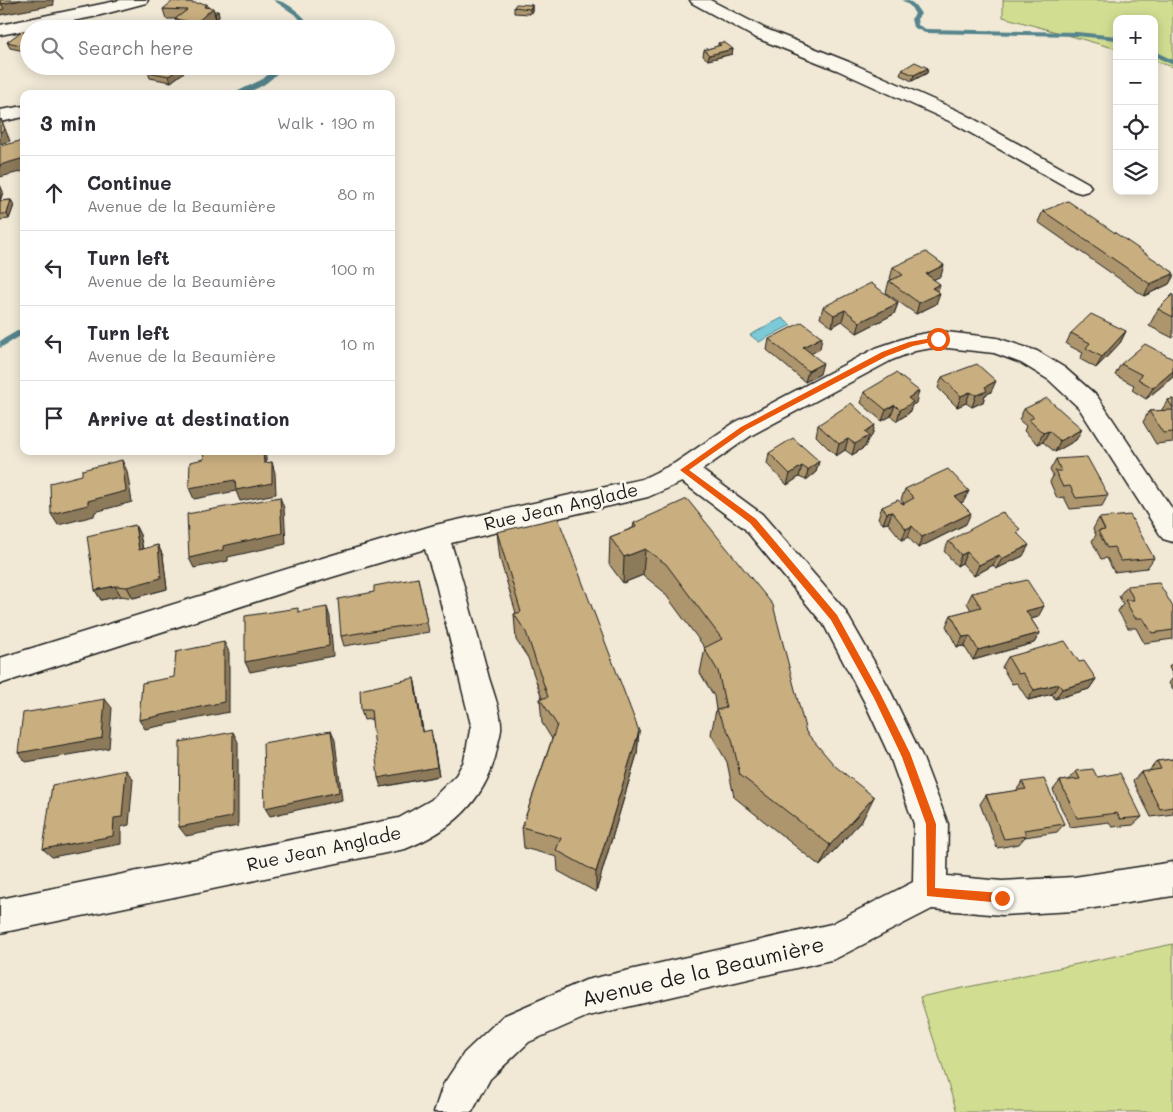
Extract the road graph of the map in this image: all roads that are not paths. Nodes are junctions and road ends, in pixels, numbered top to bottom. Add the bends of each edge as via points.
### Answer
1 (140, 0) edge
2 (698, 0) edge
3 (52, 20) edge
4 (20, 26) edge
5 (0, 30) edge
6 (20, 112) edge
7 (0, 116) edge
8 (1081, 187) dead end
9 (684, 470) junction
10 (1173, 532) edge
11 (435, 536) junction
12 (0, 671) edge
13 (1173, 879) edge
14 (930, 892) junction
15 (0, 916) edge
16 (453, 1112) edge

1 - 3 street
2 - 8 street via 760,33 956,117
4 - 5 street
6 - 7 street
9 - 10 street via 743,428 884,354 938,339 967,342 997,346 1029,357 1057,374 1088,402
9 - 11 street, Rue Jean Anglade via 648,487
9 - 14 street via 753,521 834,617 906,756 931,824
11 - 12 street, Rue Jean Anglade
11 - 15 street, Rue Jean Anglade via 486,725 479,763 466,786 443,811 405,833
13 - 14 street via 1074,894 1002,898
14 - 16 street, Avenue de la Beaumière via 835,941 586,998 516,1029 477,1066

